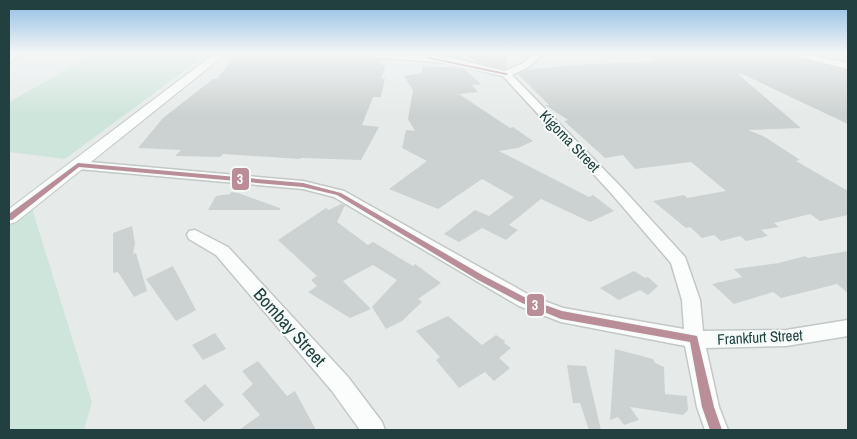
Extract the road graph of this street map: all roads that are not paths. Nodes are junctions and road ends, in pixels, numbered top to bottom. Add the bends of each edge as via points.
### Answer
1 (196, 73) edge
2 (506, 74) edge
3 (78, 165) junction
4 (9, 218) edge
5 (195, 235) dead end
6 (848, 328) edge
7 (694, 339) junction
8 (374, 430) edge
9 (716, 430) edge

1 - 3 street
2 - 7 street, Kigoma Street via 679,261 691,300
3 - 4 street
3 - 7 street, Frankfurt Street via 325,188 525,301 562,315
5 - 8 street, Bombay Street via 222,251 340,384
6 - 7 street, Frankfurt Street via 786,338
7 - 9 street, Kigoma Street

